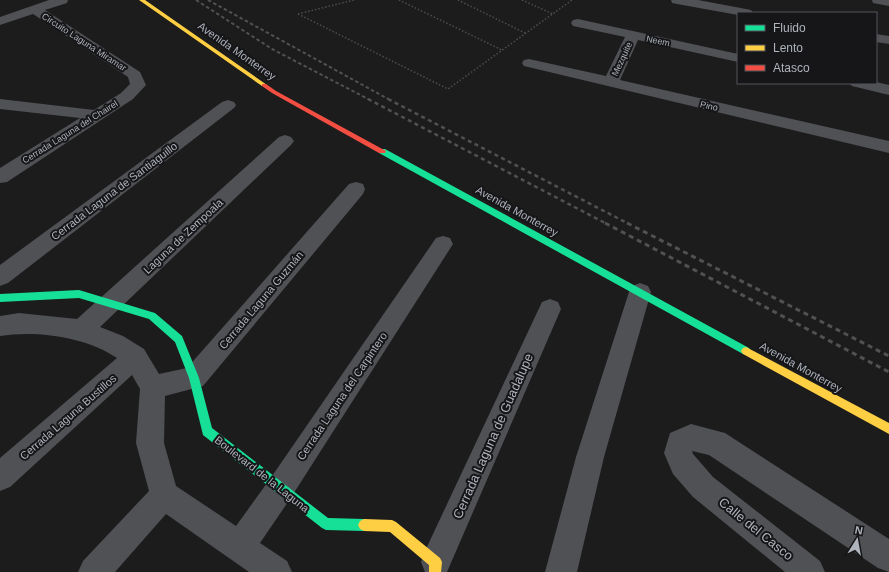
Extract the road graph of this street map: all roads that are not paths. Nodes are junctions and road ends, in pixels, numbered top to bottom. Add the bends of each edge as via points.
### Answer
1 (62, 0) edge
2 (142, 0) edge
3 (677, 0) edge
4 (878, 0) edge
5 (889, 2) edge
6 (34, 10) junction
7 (741, 12) edge
8 (0, 21) edge
9 (578, 23) dead end
10 (633, 35) junction
11 (877, 38) edge
12 (889, 40) edge
13 (737, 58) edge
14 (529, 64) dead end
15 (611, 83) junction
16 (862, 84) edge
17 (138, 86) joint
18 (889, 90) edge
19 (0, 104) edge
20 (228, 105) dead end
21 (96, 115) junction
22 (285, 142) dead end
23 (889, 147) edge
24 (0, 176) edge
25 (356, 189) dead end
26 (443, 244) dead end
27 (0, 277) edge
28 (640, 292) junction
29 (0, 298) edge
30 (111, 303) junction
31 (550, 309) dead end
32 (6, 329) edge
33 (81, 330) junction
34 (135, 357) junction
35 (194, 378) junction
36 (153, 386) junction
37 (889, 429) edge
38 (0, 477) edge
39 (280, 489) junction
40 (164, 495) junction
41 (239, 547) junction
42 (889, 557) edge
43 (435, 567) edge
44 (94, 572) edge
45 (276, 572) edge
46 (561, 572) edge
47 (809, 572) edge

1 - 6 street
2 - 28 street, Avenida Monterrey via 274,92
3 - 7 street
4 - 5 street
6 - 8 street, Circuito Laguna Miramar
6 - 17 street, Circuito Laguna Miramar via 135,75
9 - 10 street, Neem
10 - 13 street, Neem
10 - 15 street, Mezquite
11 - 12 street
14 - 15 street, Pino
15 - 23 street, Pino
16 - 18 street
17 - 21 street, Cerrada Laguna del Chairel
19 - 21 street
20 - 27 street, Cerrada Laguna de Santiaguillo
21 - 24 street, Cerrada Laguna del Chairel
22 - 30 street, Laguna de Zempoala
25 - 35 street, Cerrada Laguna Guzmán
26 - 39 street, Cerrada Laguna del Carpintero
28 - 37 street, Avenida Monterrey
28 - 46 street via 590,457
29 - 30 street, Boulevard de la Laguna via 79,294
30 - 33 street, Laguna de Zempoala
30 - 35 street, Boulevard de la Laguna via 152,316 179,339
31 - 43 street, Cerrada Laguna de Guadalupe
32 - 33 street
33 - 34 street via 115,343
34 - 36 street
34 - 38 street, Cerrada Laguna Bustillos
35 - 36 street
35 - 39 street, Boulevard de la Laguna via 207,431
36 - 40 street via 150,443
39 - 41 street, Cerrada Laguna del Carpintero
39 - 43 street, Boulevard de la Laguna via 326,524 392,526
40 - 41 street
40 - 44 street
41 - 45 street
42 - 47 street, Calle del Casco via 726,449 715,443 691,437 680,443 678,453 683,464 703,487

